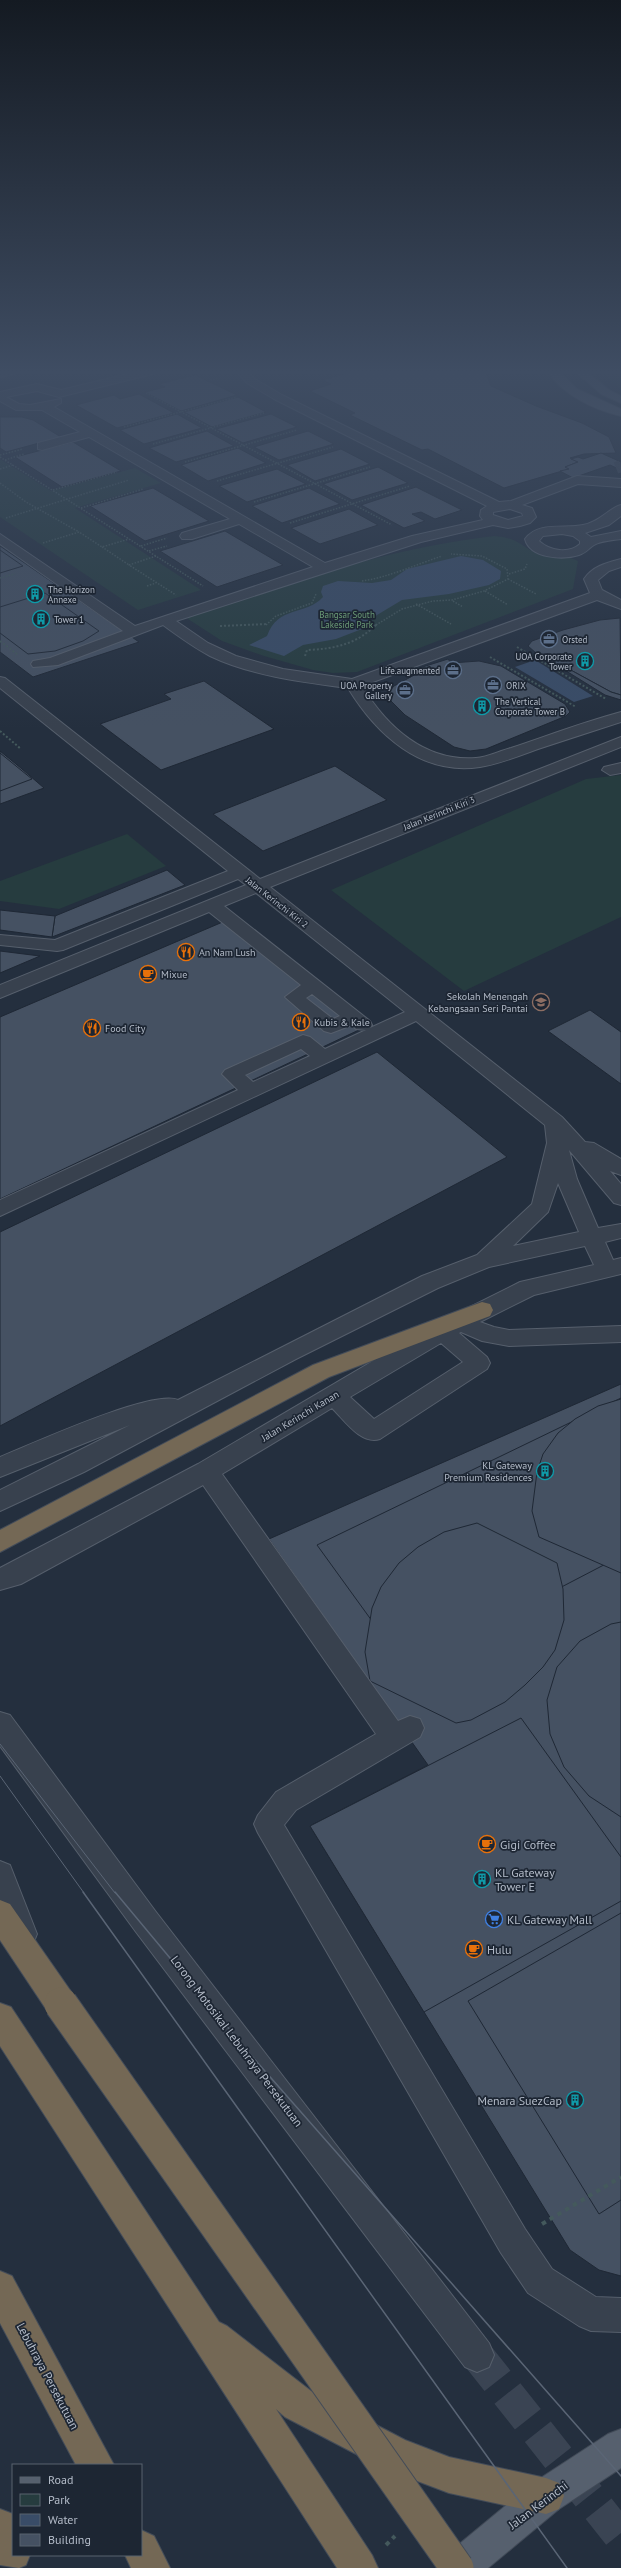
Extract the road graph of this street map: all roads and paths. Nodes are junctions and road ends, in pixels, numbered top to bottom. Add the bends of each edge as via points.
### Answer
1 (10, 490) edge
2 (53, 490) edge
3 (96, 490) edge
4 (141, 490) edge
5 (189, 490) edge
6 (295, 490) edge
7 (326, 490) edge
8 (397, 490) edge
9 (464, 490) edge
10 (550, 490) edge
11 (67, 499) junction
12 (517, 502) dead end
13 (234, 503) dead end
14 (251, 503) dead end
15 (352, 504) junction
16 (497, 506) junction
17 (219, 507) junction
18 (37, 508) junction
19 (81, 508) junction
20 (621, 509) edge
21 (530, 514) junction
22 (6, 518) dead end
23 (240, 520) junction
24 (493, 521) junction
25 (289, 524) dead end
26 (515, 524) junction
27 (396, 528) dead end
28 (566, 530) junction
29 (79, 532) junction
30 (439, 533) junction
31 (621, 535) edge
32 (188, 536) dead end
33 (0, 538) edge
34 (129, 539) junction
35 (533, 541) junction
36 (588, 544) junction
37 (38, 545) dead end
38 (102, 547) junction
39 (561, 553) junction
40 (449, 554) dead end
41 (156, 556) junction
42 (443, 556) dead end
43 (531, 560) dead end
44 (621, 564) edge
45 (130, 565) junction
46 (324, 568) junction
47 (596, 572) junction
48 (509, 574) junction
49 (508, 578) junction
50 (359, 581) dead end
51 (157, 583) junction
52 (147, 586) dead end
53 (316, 591) dead end
54 (484, 591) junction
55 (598, 595) junction
56 (177, 596) dead end
57 (540, 596) dead end
58 (226, 600) junction
59 (452, 600) junction
60 (416, 604) junction
61 (621, 605) edge
62 (463, 607) dead end
63 (278, 608) dead end
64 (514, 608) dead end
65 (284, 613) junction
66 (165, 620) junction
67 (218, 626) dead end
68 (455, 626) dead end
69 (134, 632) junction
70 (0, 641) edge
71 (515, 646) dead end
72 (486, 655) dead end
73 (22, 658) dead end
74 (304, 658) dead end
75 (38, 664) dead end
76 (0, 681) edge
77 (353, 684) junction
78 (608, 700) dead end
79 (580, 710) dead end
80 (621, 717) edge
81 (0, 731) edge
82 (621, 742) edge
83 (21, 749) dead end
84 (240, 872) junction
85 (258, 886) junction
86 (211, 905) junction
87 (0, 940) edge
88 (0, 992) edge
89 (418, 1013) junction
90 (358, 1021) dead end
91 (560, 1134) junction
92 (621, 1168) edge
93 (621, 1198) edge
94 (0, 1209) edge
95 (621, 1231) edge
96 (592, 1237) junction
97 (485, 1260) junction
98 (614, 1267) edge
99 (482, 1310) junction
100 (451, 1326) junction
101 (621, 1334) edge
102 (334, 1396) junction
103 (206, 1397) junction
104 (0, 1467) edge
105 (207, 1471) junction
106 (0, 1501) edge
107 (0, 1542) edge
108 (4, 1583) edge
109 (0, 1724) edge
110 (0, 1875) edge
111 (0, 1914) edge
112 (33, 1964) junction
113 (0, 2018) edge
114 (621, 2177) edge
115 (513, 2242) junction
116 (0, 2288) edge
117 (621, 2315) edge
118 (200, 2326) junction
119 (477, 2355) tunnel mouth
120 (621, 2447) edge
121 (95, 2464) edge
122 (546, 2496) junction
123 (0, 2527) edge
124 (12, 2550) edge
125 (142, 2551) edge
126 (16, 2556) edge
127 (22, 2568) edge
128 (151, 2568) edge
129 (359, 2568) edge
130 (458, 2568) edge

1 - 18 path
2 - 11 path
3 - 11 path
4 - 19 path
5 - 17 street
6 - 14 path
7 - 15 path
8 - 15 path
9 - 16 street
10 - 12 street
11 - 18 path
11 - 19 path
13 - 17 street
15 - 25 path
15 - 27 path
16 - 21 street via 518,506
16 - 24 street via 485,513
17 - 23 street
18 - 22 path
18 - 29 path
19 - 34 path
20 - 28 street via 615,516 594,527
21 - 26 street via 527,520
21 - 28 street via 542,524
23 - 32 street
23 - 46 street
24 - 26 street
24 - 30 street
26 - 35 street via 516,530
28 - 35 street via 539,533
28 - 36 street via 583,536
29 - 37 path
29 - 38 path
30 - 35 street via 514,537
30 - 46 street
31 - 36 street
33 - 69 street
34 - 38 path
34 - 41 path
35 - 39 street via 543,550
36 - 39 street via 575,552
36 - 44 street via 590,551 597,556
38 - 45 path
39 - 47 street via 578,557
40 - 48 path via 482,556 507,569
41 - 45 path
41 - 58 path
42 - 50 path via 377,579
43 - 48 path via 525,569
44 - 47 street
45 - 51 path
46 - 58 street
47 - 55 street via 591,579 592,587
48 - 49 path
49 - 54 path
49 - 57 path
51 - 52 path
51 - 56 path
53 - 65 path via 312,603
54 - 59 path
54 - 64 path
55 - 61 street
55 - 77 street
58 - 66 street
59 - 60 path
59 - 62 path
60 - 68 path
60 - 74 path via 380,621 367,634 346,645 333,649 308,650
63 - 65 path
65 - 67 path via 266,625
66 - 69 street
66 - 77 street via 198,644 243,663 314,680
69 - 75 street via 53,662
70 - 73 path
71 - 78 path
72 - 79 path
76 - 84 street, Jalan Kerinchi Kiri 2
77 - 80 street via 369,710 402,742 433,758 450,763 478,763
81 - 83 path
82 - 85 street, Jalan Kerinchi Kiri 3 via 502,786
84 - 85 street, Jalan Kerinchi Kiri 2
84 - 87 street via 57,946
85 - 86 street, Jalan Kerinchi Kiri 3
85 - 89 street, Jalan Kerinchi Kiri 2
86 - 88 street, Jalan Kerinchi Kiri 3
86 - 90 street via 313,986 294,997 331,1027
89 - 91 street, Jalan Kerinchi Kiri 2
89 - 94 street
91 - 92 street
91 - 93 street
91 - 96 street via 562,1167
91 - 97 street via 540,1207
95 - 96 street
96 - 97 street
96 - 98 street
97 - 103 street via 430,1282
98 - 99 street, Jalan Kerinchi Kanan via 528,1288
99 - 100 street, Jalan Kerinchi Kanan
99 - 107 highway via 321,1371
100 - 101 street via 509,1338
100 - 102 street, Jalan Kerinchi Kanan
100 - 102 street via 479,1363 372,1432
102 - 105 street, Jalan Kerinchi Kanan
103 - 104 street via 126,1417
103 - 106 street
105 - 108 street, Jalan Kerinchi Kanan
105 - 115 street via 402,1733 286,1801 268,1824
109 - 119 street, Lorong Motosikal Lebuhraya Persekutuan via 146,1922
110 - 112 street
111 - 112 highway
112 - 130 highway, bridge
113 - 118 highway
114 - 115 path
115 - 117 street via 540,2281 591,2314
116 - 121 highway, Lebuhraya Persekutuan
118 - 122 highway via 298,2404 396,2455 449,2475
118 - 129 highway
120 - 122 main road, Jalan Kerinchi
122 - 130 main road, Jalan Kerinchi
123 - 124 highway
125 - 128 highway
126 - 127 highway

